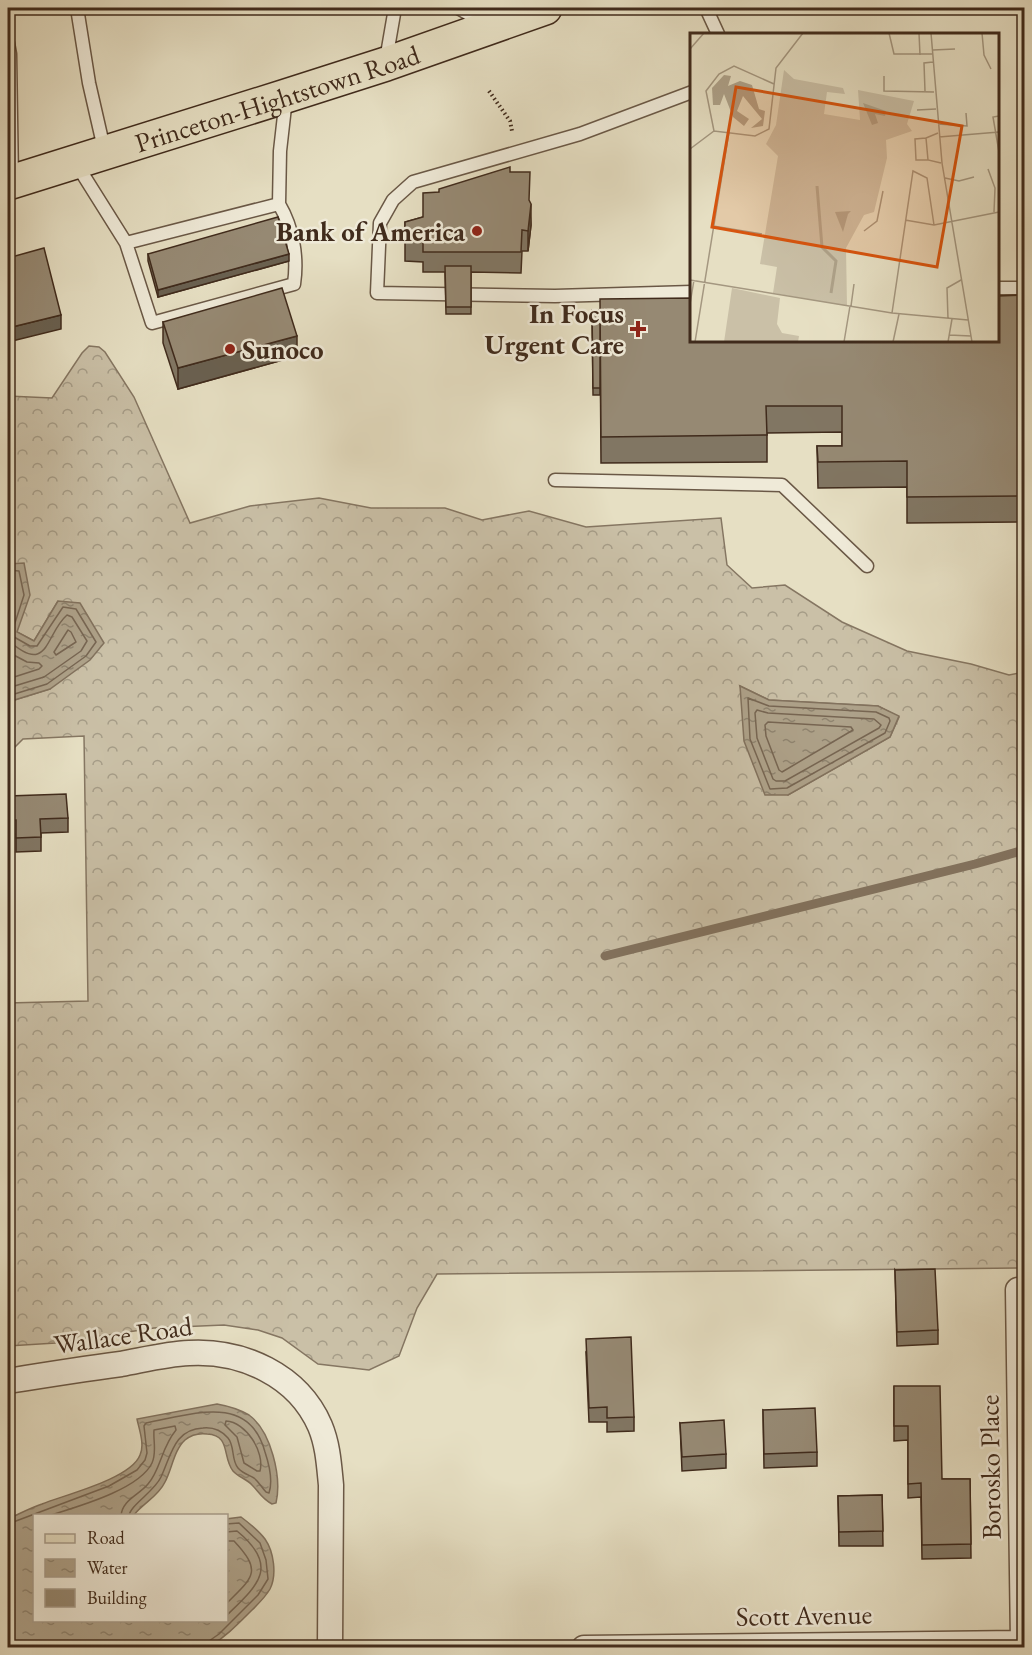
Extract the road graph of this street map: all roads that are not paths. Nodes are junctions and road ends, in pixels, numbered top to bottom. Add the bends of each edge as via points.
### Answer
1 (77, 8) edge
2 (394, 8) edge
3 (458, 8) edge
4 (545, 8) edge
5 (706, 8) edge
6 (490, 26) junction
7 (718, 33) edge
8 (8, 43) edge
9 (386, 64) junction
10 (690, 93) edge
11 (286, 96) junction
12 (90, 158) junction
13 (10, 182) edge
14 (279, 204) junction
15 (126, 243) junction
16 (999, 288) edge
17 (1024, 288) edge
18 (690, 292) edge
19 (555, 480) dead end
20 (867, 566) dead end
21 (1018, 1290) dead end
22 (8, 1381) edge
23 (1024, 1642) edge
24 (330, 1647) edge
25 (584, 1647) edge

1 - 12 lane via 89,83
2 - 9 lane
3 - 6 lane
4 - 6 main road, Princeton-Hightstown Road
5 - 7 lane
6 - 9 main road, Princeton-Hightstown Road
8 - 13 lane
9 - 11 main road, Princeton-Hightstown Road
10 - 18 lane via 580,134 413,182 393,200 380,223 377,293 555,296
11 - 12 main road, Princeton-Hightstown Road
11 - 14 lane via 279,151
12 - 13 main road, Princeton-Hightstown Road
12 - 15 lane
14 - 15 lane
14 - 15 lane via 287,218 297,263 294,284 152,323
16 - 17 lane
19 - 20 lane via 782,485
21 - 23 street, Borosko Place
22 - 24 street, Wallace Road via 188,1353 238,1356 264,1366 285,1381 320,1425 329,1459
23 - 25 street, Scott Avenue

